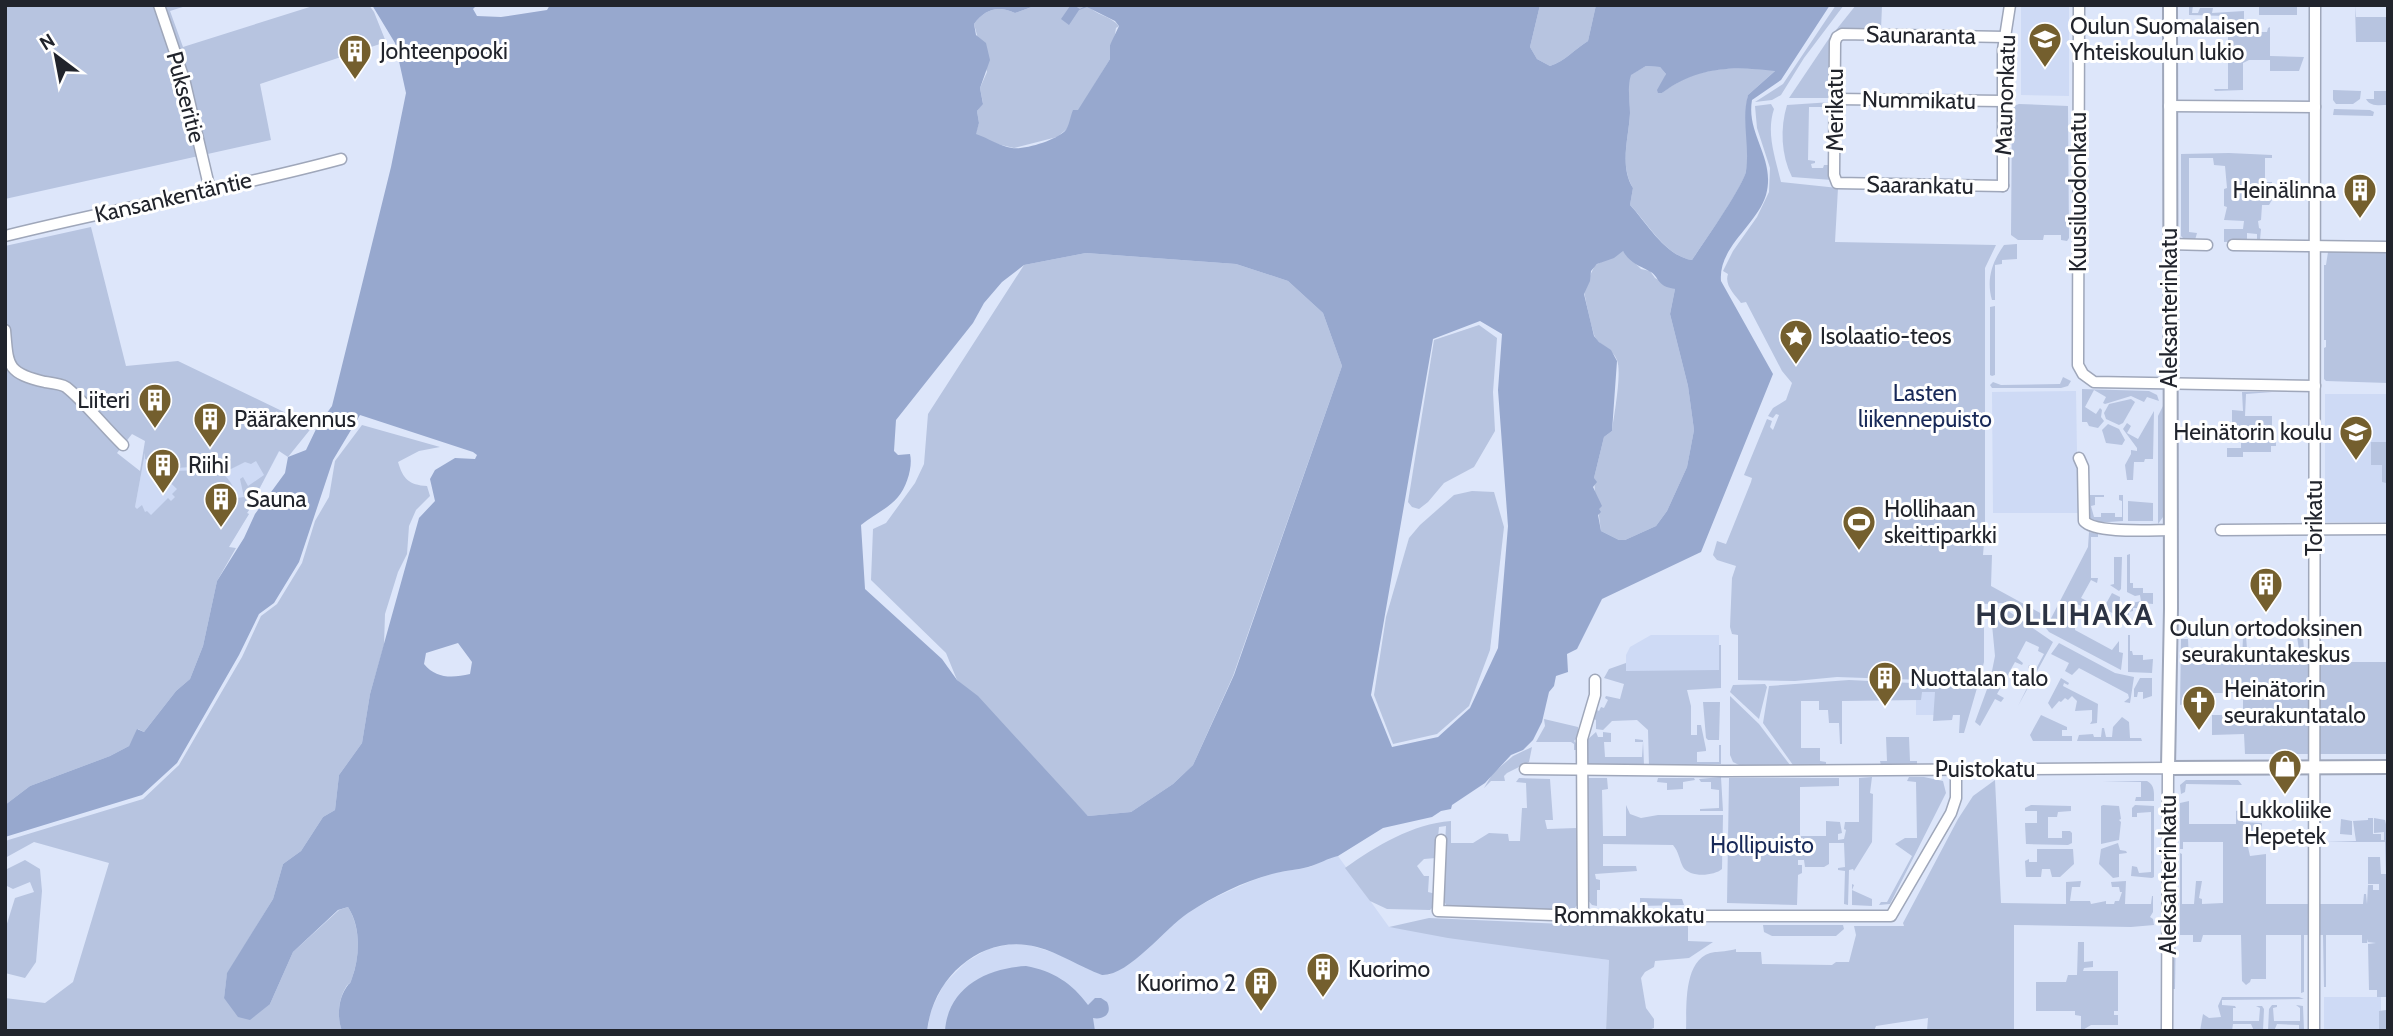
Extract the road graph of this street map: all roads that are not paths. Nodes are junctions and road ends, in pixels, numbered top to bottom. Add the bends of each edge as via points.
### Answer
1 (159, 5) edge
2 (2010, 5) edge
3 (2079, 5) edge
4 (2169, 5) edge
5 (2315, 5) edge
6 (1837, 37) joint
7 (2005, 37) junction
8 (1835, 99) junction
9 (2003, 101) junction
10 (2169, 106) junction
11 (2315, 107) junction
12 (341, 159) dead end
13 (1837, 183) joint
14 (210, 190) junction
15 (2006, 190) joint
16 (5, 236) edge
17 (2168, 244) junction
18 (2207, 245) dead end
19 (2233, 245) dead end
20 (2315, 246) junction
21 (2388, 247) edge
22 (5, 330) edge
23 (6, 354) edge
24 (2169, 383) junction
25 (2315, 386) junction
26 (123, 445) dead end
27 (2078, 458) dead end
28 (2314, 529) junction
29 (2388, 529) edge
30 (2171, 530) junction
31 (2221, 530) dead end
32 (1595, 680) dead end
33 (2388, 767) edge
34 (2168, 768) junction
35 (2314, 768) junction
36 (1525, 769) dead end
37 (1956, 769) junction
38 (1583, 771) junction
39 (1441, 840) dead end
40 (1583, 916) junction
41 (2168, 1031) edge
42 (2314, 1031) edge

1 - 14 street, Pukseritie via 184,79
2 - 7 street, Maunonkatu
3 - 24 street, Kuusiluodonkatu via 2078,365 2094,382
4 - 10 main road, Aleksanterinkatu
5 - 11 street, Torikatu
6 - 7 street, Saunaranta
6 - 8 street, Merikatu
7 - 9 street, Maunonkatu
8 - 9 street, Nummikatu
8 - 13 street, Merikatu
9 - 15 street, Maunonkatu
10 - 11 street
10 - 17 main road, Aleksanterinkatu
11 - 20 street, Torikatu
12 - 14 street, Kansankentäntie
13 - 15 street, Saarankatu
14 - 16 street, Kansankentäntie
17 - 18 street
17 - 24 main road, Aleksanterinkatu
19 - 20 street
20 - 21 street
20 - 25 street, Torikatu
22 - 23 street
23 - 26 street via 15,370 64,386
24 - 25 street
24 - 30 main road, Aleksanterinkatu
25 - 28 street, Torikatu
27 - 30 street via 2083,467 2084,522 2088,526
28 - 29 street
28 - 31 street
28 - 35 street, Torikatu
30 - 34 main road, Aleksanterinkatu
32 - 38 street via 1582,739
33 - 35 main road, Puistokatu
34 - 35 main road, Puistokatu
34 - 37 street, Puistokatu
34 - 41 street, Aleksanterinkatu
35 - 42 street, Torikatu
36 - 38 street, Puistokatu
37 - 38 street, Puistokatu
37 - 40 street, Rommakkokatu via 1951,813 1891,916
38 - 40 street
39 - 40 street, Rommakkokatu via 1438,911

